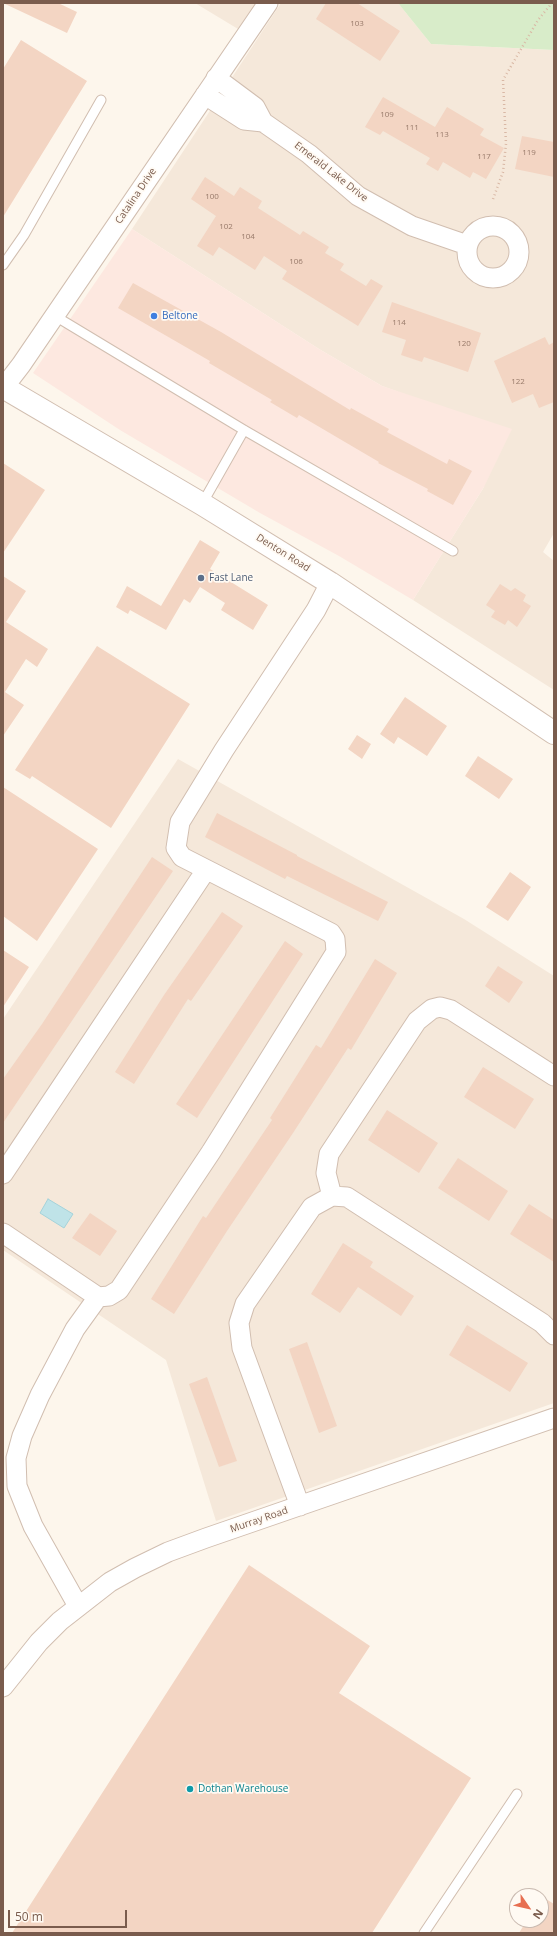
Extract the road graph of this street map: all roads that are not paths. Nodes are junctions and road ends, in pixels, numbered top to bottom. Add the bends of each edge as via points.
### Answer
1 (268, 3) edge
2 (216, 78) junction
3 (205, 95) junction
4 (101, 100) dead end
5 (263, 122) junction
6 (467, 245) dead end
7 (3, 265) edge
8 (55, 316) junction
9 (3, 388) edge
10 (244, 430) junction
11 (202, 504) junction
12 (453, 551) dead end
13 (330, 583) junction
14 (554, 733) edge
15 (206, 870) junction
16 (554, 1076) edge
17 (3, 1174) edge
18 (332, 1196) junction
19 (3, 1233) edge
20 (98, 1297) junction
21 (554, 1335) edge
22 (554, 1418) edge
23 (300, 1506) junction
24 (78, 1606) junction
25 (3, 1687) edge
26 (517, 1794) dead end
27 (424, 1933) edge

1 - 2 street, Catalina Drive
2 - 3 street, Catalina Drive
2 - 5 street, Emerald Lake Drive via 254,107
3 - 5 street, Emerald Lake Drive via 244,120
3 - 8 street, Catalina Drive
4 - 7 lane via 24,235
5 - 6 street, Emerald Lake Drive via 309,154 358,196 412,226
8 - 9 street, Catalina Drive
8 - 10 lane
9 - 11 street, Denton Road
10 - 11 lane
10 - 12 lane
11 - 13 street, Denton Road
13 - 14 street, Denton Road
13 - 15 street via 316,610 180,822 176,848 182,857
15 - 17 street
15 - 20 street via 331,933 335,939 336,952 211,1152 125,1282 119,1290 109,1296
16 - 18 street via 451,1010 440,1007 432,1010 416,1021 329,1154 326,1173
18 - 21 street via 347,1197 542,1323
18 - 23 street via 312,1207 245,1304 239,1323 242,1348
19 - 20 street
20 - 24 street via 75,1329 40,1395 22,1436 16,1458 17,1486 33,1526
22 - 23 street, Murray Road
23 - 24 street, Murray Road via 168,1552 110,1582
24 - 25 street, Murray Road via 39,1642
26 - 27 lane

